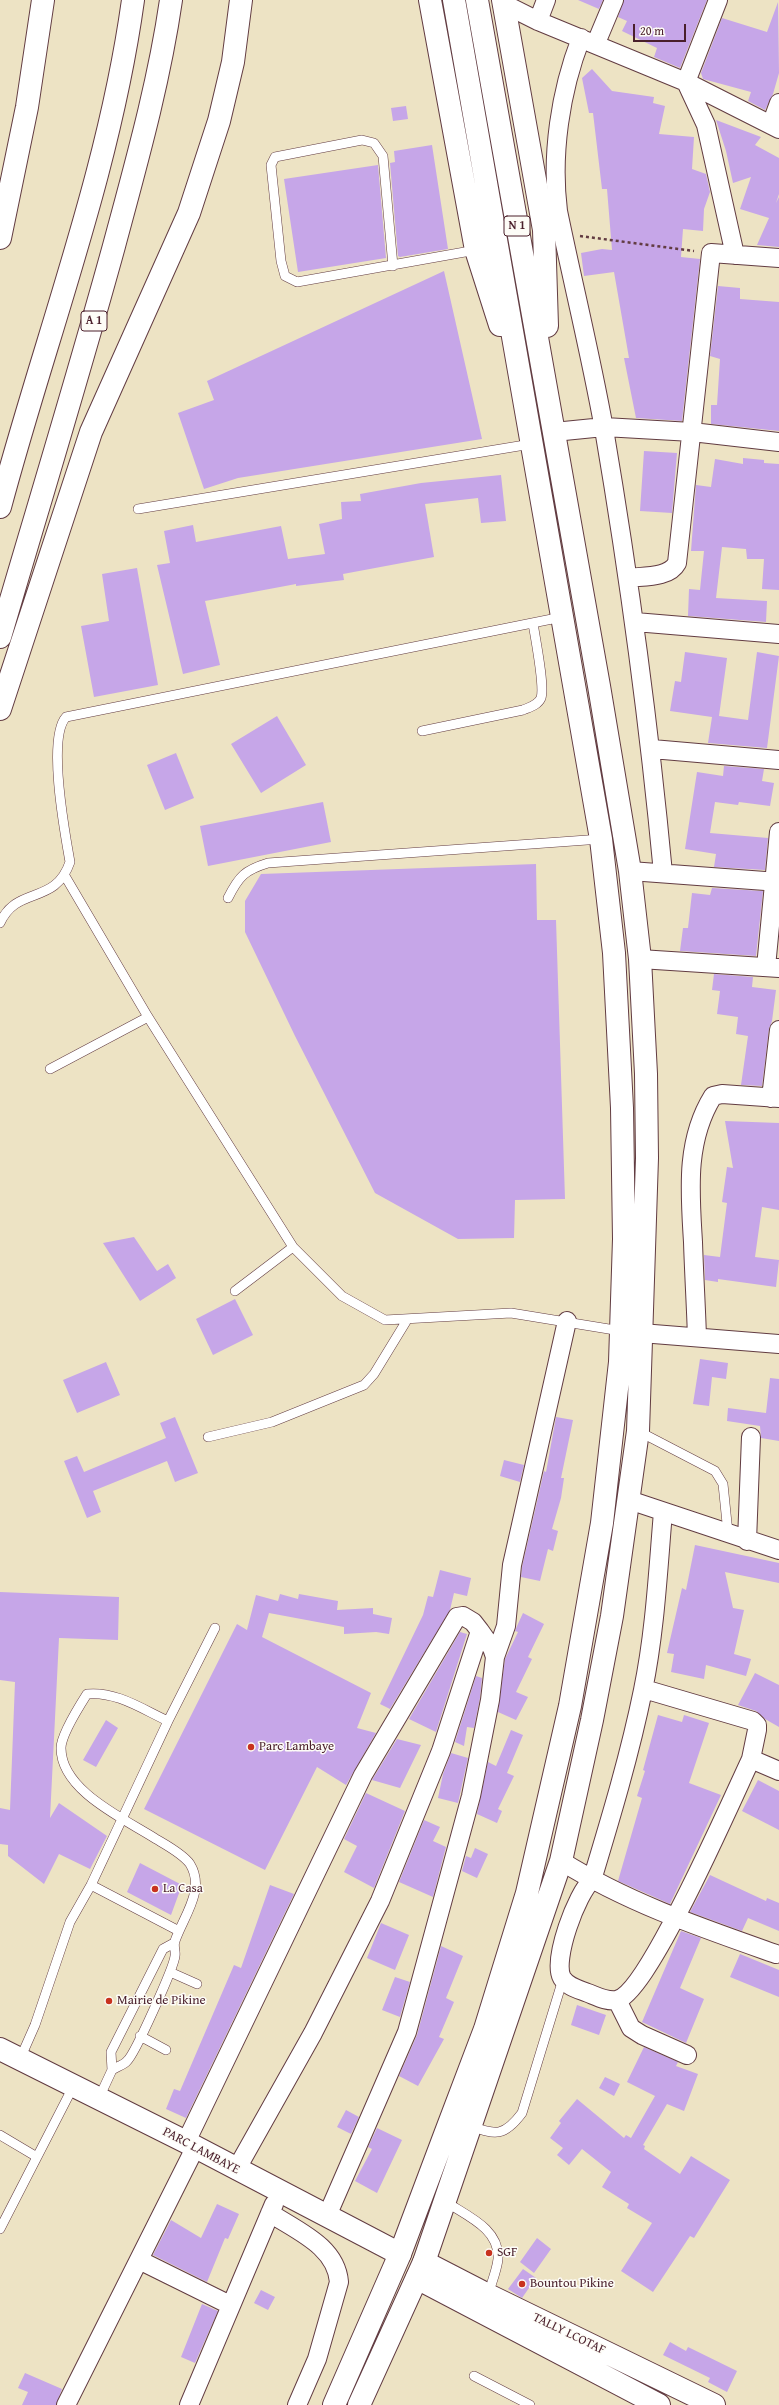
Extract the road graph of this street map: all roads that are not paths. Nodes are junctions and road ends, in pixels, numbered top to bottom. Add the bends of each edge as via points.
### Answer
1 (43, 0) edge
2 (133, 0) edge
3 (170, 0) edge
4 (241, 0) edge
5 (430, 0) edge
6 (454, 0) edge
7 (477, 0) edge
8 (546, 0) edge
9 (614, 0) edge
10 (718, 0) edge
11 (504, 2) edge
12 (538, 21) junction
13 (588, 41) junction
14 (686, 82) junction
15 (779, 103) edge
16 (775, 127) edge
17 (0, 238) edge
18 (476, 250) junction
19 (735, 255) junction
20 (779, 258) edge
21 (393, 266) junction
22 (549, 403) junction
23 (526, 406) junction
24 (604, 427) junction
25 (554, 432) junction
26 (692, 432) junction
27 (779, 442) edge
28 (532, 444) junction
29 (0, 507) edge
30 (138, 509) dead end
31 (628, 578) junction
32 (562, 617) junction
33 (635, 622) junction
34 (533, 623) junction
35 (779, 634) edge
36 (0, 637) edge
37 (0, 709) edge
38 (422, 731) dead end
39 (652, 749) junction
40 (779, 760) edge
41 (779, 832) edge
42 (601, 839) junction
43 (630, 871) junction
44 (663, 873) junction
45 (65, 876) junction
46 (777, 882) edge
47 (228, 898) dead end
48 (0, 923) edge
49 (640, 959) junction
50 (772, 967) edge
51 (148, 1017) junction
52 (779, 1030) edge
53 (50, 1069) dead end
54 (775, 1098) edge
55 (293, 1247) junction
56 (235, 1291) dead end
57 (407, 1320) junction
58 (567, 1320) junction
59 (631, 1332) junction
60 (697, 1337) junction
61 (779, 1344) edge
62 (638, 1431) junction
63 (208, 1437) dead end
64 (751, 1437) dead end
65 (629, 1500) junction
66 (663, 1512) junction
67 (728, 1533) junction
68 (747, 1541) junction
69 (779, 1550) edge
70 (215, 1628) dead end
71 (480, 1631) junction
72 (495, 1657) junction
73 (644, 1689) junction
74 (168, 1722) junction
75 (751, 1759) junction
76 (779, 1771) edge
77 (123, 1818) junction
78 (561, 1861) junction
79 (592, 1880) junction
80 (91, 1885) junction
81 (676, 1919) junction
82 (179, 1931) junction
83 (174, 1943) junction
84 (776, 1954) dead end
85 (170, 1972) junction
86 (563, 1979) junction
87 (197, 1984) dead end
88 (617, 2000) junction
89 (140, 2036) junction
90 (0, 2049) edge
91 (166, 2050) dead end
92 (687, 2056) dead end
93 (20, 2060) junction
94 (112, 2070) junction
95 (74, 2085) junction
96 (99, 2098) junction
97 (470, 2126) junction
98 (0, 2135) edge
99 (191, 2145) junction
100 (37, 2157) junction
101 (236, 2170) junction
102 (279, 2192) junction
103 (446, 2202) junction
104 (270, 2213) junction
105 (326, 2216) junction
106 (0, 2229) edge
107 (400, 2254) junction
108 (139, 2260) junction
109 (421, 2270) junction
110 (488, 2295) junction
111 (230, 2305) junction
112 (474, 2376) dead end
113 (66, 2405) edge
114 (189, 2405) edge
115 (297, 2405) edge
116 (334, 2405) edge
117 (359, 2405) edge
118 (530, 2405) edge
119 (659, 2405) edge
120 (714, 2405) edge

1 - 17 main road via 27,107
2 - 29 main road via 106,143
3 - 36 main road, A 1 via 153,98 127,197
4 - 37 main road via 233,62 219,121 189,213 91,432
5 - 18 main road
6 - 23 main road, N 1
7 - 22 main road, N 1
8 - 12 street
9 - 13 street
10 - 14 street
11 - 12 street
11 - 22 main road via 544,230
12 - 13 street
13 - 14 street
13 - 24 street via 566,86 556,158 555,187 562,234
14 - 16 street
14 - 19 street via 706,125
15 - 16 street
18 - 21 lane
18 - 23 main road
19 - 20 street
19 - 26 street via 711,253
21 - 21 lane via 383,156 374,143 362,140 275,157 271,165 281,261 285,276 296,282
22 - 25 main road
23 - 28 main road
24 - 25 street
24 - 26 street
24 - 31 street
25 - 43 main road
26 - 27 street
26 - 31 street via 677,562 674,568 667,572
28 - 30 lane
28 - 32 main road
31 - 33 street
32 - 34 lane
32 - 42 main road
33 - 35 street
33 - 39 street
34 - 38 lane via 541,679 541,697 535,705 523,710
34 - 45 lane via 66,717 62,726 57,771 70,862
39 - 40 street
39 - 44 street
41 - 46 street
42 - 47 lane via 268,863 253,868 238,878
42 - 59 main road via 614,953 622,1108 624,1239
43 - 44 street
43 - 49 main road
44 - 46 street
45 - 48 lane via 49,891 20,901 3,916
45 - 51 lane
46 - 50 street
49 - 50 street
49 - 59 main road via 647,1158
51 - 53 lane
51 - 55 lane
52 - 54 street
54 - 60 street via 722,1094 713,1096 693,1146 690,1186
55 - 56 lane
55 - 57 lane via 342,1296 385,1320
57 - 58 lane via 511,1313
57 - 63 lane via 374,1374 364,1385 272,1422
58 - 59 lane
58 - 72 street via 512,1565 506,1626
59 - 60 street
59 - 62 main road
59 - 107 main road via 620,1362 602,1523 570,1706 527,1893 485,2029
60 - 61 street
62 - 65 main road
62 - 67 lane via 715,1471 723,1484
64 - 68 street
65 - 66 street
65 - 78 main road via 612,1616
66 - 67 street
66 - 73 street
67 - 68 street
68 - 69 street
70 - 74 lane
71 - 72 street
71 - 99 street via 473,1622 462,1616 456,1617 363,1775
71 - 101 street via 441,1751 380,1901 312,2033
72 - 105 street via 490,1700 471,1796 421,1989 407,2032
73 - 75 street via 753,1721 757,1725 757,1730
73 - 79 street via 621,1783
74 - 77 lane
74 - 77 lane via 123,1699 102,1692 87,1694 76,1711 61,1748 65,1769 72,1781
75 - 76 street
75 - 81 street
77 - 80 lane
77 - 82 lane via 189,1863 195,1879 194,1891 192,1904
78 - 79 street
78 - 97 main road
79 - 81 street
79 - 86 street via 585,1886 577,1902 565,1938 559,1970
80 - 82 lane
80 - 93 lane via 70,1922 35,2025
81 - 84 street
81 - 88 street via 633,1988
82 - 83 lane
83 - 85 lane via 175,1956
83 - 94 lane via 163,1949 126,2021 111,2052
85 - 87 lane
85 - 89 lane
86 - 88 street via 570,1986 582,1991 606,2000
86 - 97 lane via 522,2112 516,2121 499,2133 493,2134
88 - 92 street via 632,2028 642,2036
89 - 91 lane
89 - 94 lane via 128,2061
90 - 93 main road, PARC LAMBAYE
93 - 95 main road, PARC LAMBAYE
94 - 96 lane
95 - 96 main road, PARC LAMBAYE
95 - 100 lane
96 - 99 main road, PARC LAMBAYE
97 - 103 main road
98 - 100 lane
99 - 101 main road, PARC LAMBAYE
99 - 108 street
100 - 106 lane
101 - 102 main road, PARC LAMBAYE
102 - 104 street
102 - 105 main road, PARC LAMBAYE
103 - 109 main road
103 - 110 lane via 487,2228 492,2237 498,2259
104 - 111 street
104 - 115 street via 321,2246 338,2270 339,2282 317,2359
105 - 107 main road, PARC LAMBAYE
107 - 116 main road
108 - 111 street
108 - 113 street
109 - 110 main road, TALLY LCOTAF
109 - 117 main road
109 - 119 main road, TALLY LCOTAF
110 - 120 main road, TALLY LCOTAF
111 - 114 street
112 - 118 lane

